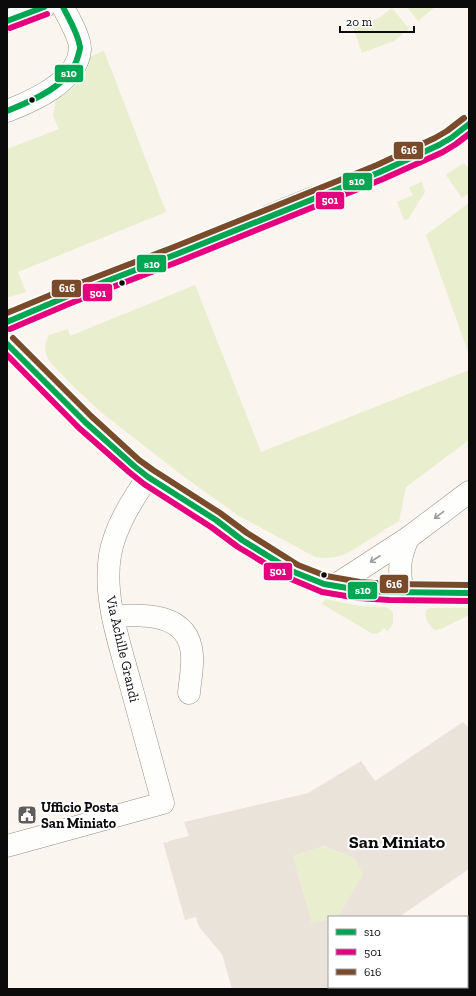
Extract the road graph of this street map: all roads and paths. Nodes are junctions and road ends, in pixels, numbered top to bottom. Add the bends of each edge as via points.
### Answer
1 (44, 7) edge
2 (63, 7) edge
3 (7, 21) edge
4 (7, 111) edge
5 (450, 138) tunnel mouth
6 (380, 172) tunnel mouth
7 (313, 198) tunnel mouth
8 (269, 216) tunnel mouth
9 (189, 248) tunnel mouth
10 (7, 322) edge
11 (7, 344) edge
12 (148, 477) junction
13 (469, 492) edge
14 (408, 538) junction
15 (334, 586) junction
16 (404, 592) junction
17 (469, 593) edge
18 (113, 616) junction
19 (189, 693) dead end
20 (7, 846) edge

1 - 3 street
2 - 4 street via 79,43 77,61 56,86 35,99
5 - 6 street
7 - 8 street
9 - 10 street
11 - 12 street via 85,422
12 - 15 street via 294,572
12 - 18 street, Via Achille Grandi via 125,514 110,555 108,578
13 -> 14 street
14 -> 15 street
14 - 16 street via 400,566
15 - 16 street
16 - 17 street
18 - 19 street via 159,618 182,630 191,647
18 - 20 street, Via Achille Grandi via 163,803

